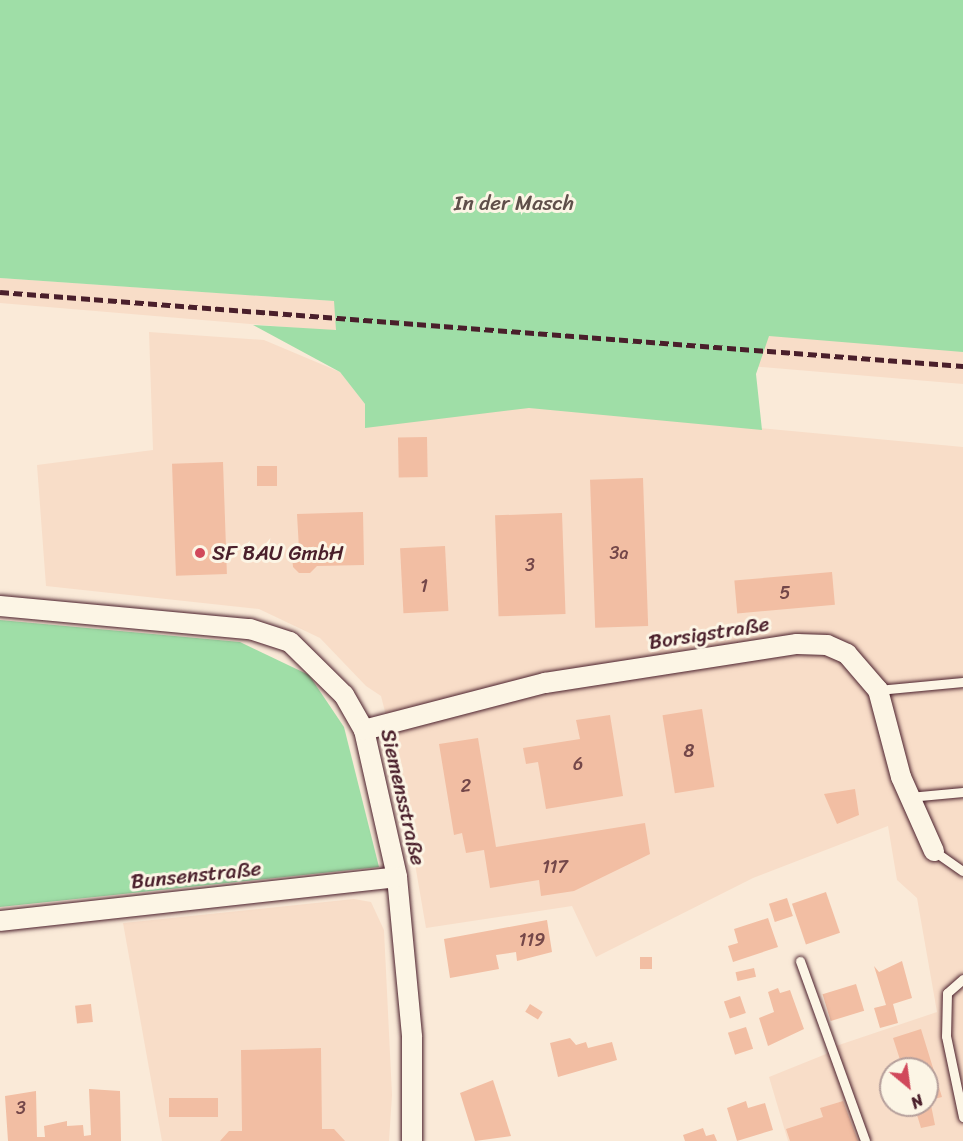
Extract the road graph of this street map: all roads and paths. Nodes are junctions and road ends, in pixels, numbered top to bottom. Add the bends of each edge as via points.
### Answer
1 (0, 606) edge
2 (963, 682) edge
3 (878, 690) junction
4 (364, 730) junction
5 (963, 792) edge
6 (909, 797) junction
7 (934, 851) joint
8 (963, 871) edge
9 (397, 877) junction
10 (0, 921) edge
11 (800, 961) dead end
12 (963, 979) edge
13 (963, 1117) edge
14 (413, 1141) edge
15 (865, 1141) edge

1 - 4 street, Siemensstraße via 250,629 290,642 344,695
2 - 3 lane
3 - 4 street, Borsigstraße via 847,654 827,645 797,644 545,683
3 - 6 street, Borsigstraße
4 - 9 street, Siemensstraße
5 - 6 lane
6 - 7 street, Borsigstraße
7 - 8 lane
9 - 10 street, Bunsenstraße
9 - 14 street, Siemensstraße via 411,1037
11 - 15 lane
12 - 13 lane via 947,993 946,1036

